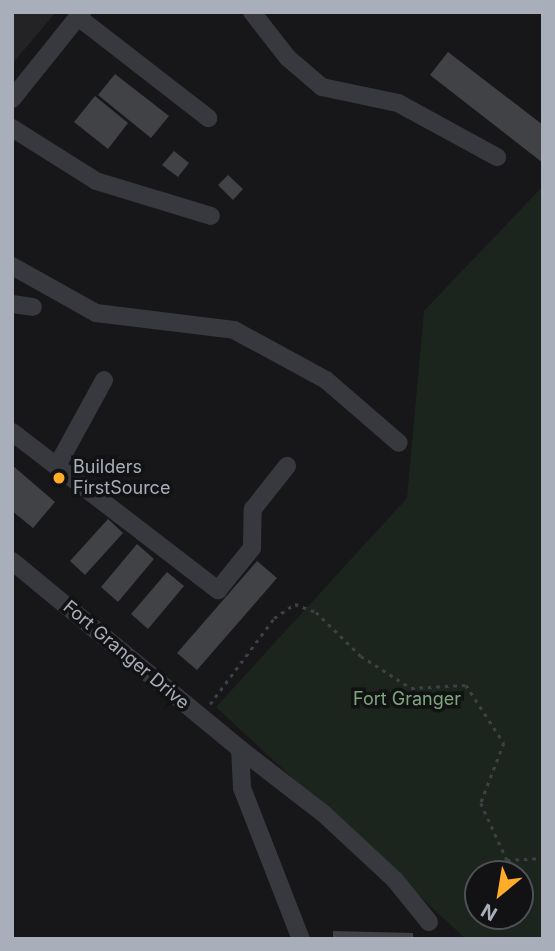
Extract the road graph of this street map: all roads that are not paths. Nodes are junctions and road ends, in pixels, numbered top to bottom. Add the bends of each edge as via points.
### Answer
1 (252, 12) edge
2 (80, 15) edge
3 (12, 99) edge
4 (208, 118) dead end
5 (12, 128) edge
6 (497, 157) dead end
7 (211, 216) dead end
8 (12, 266) edge
9 (12, 304) edge
10 (33, 307) dead end
11 (104, 380) dead end
12 (12, 432) edge
13 (399, 443) dead end
14 (57, 466) junction
15 (286, 466) dead end
16 (12, 561) edge
17 (240, 749) junction
18 (429, 922) dead end
19 (301, 939) edge

1 - 6 street via 288,58 322,87 398,103
2 - 3 street
2 - 4 street
5 - 7 street via 96,181
8 - 13 street via 96,313 234,330 326,380
9 - 10 street
11 - 14 street
12 - 14 street
14 - 15 street via 218,590 252,548 253,509
16 - 17 street, Fort Granger Drive
17 - 18 street, Fort Granger Drive via 324,814 395,880
17 - 19 street via 242,788

